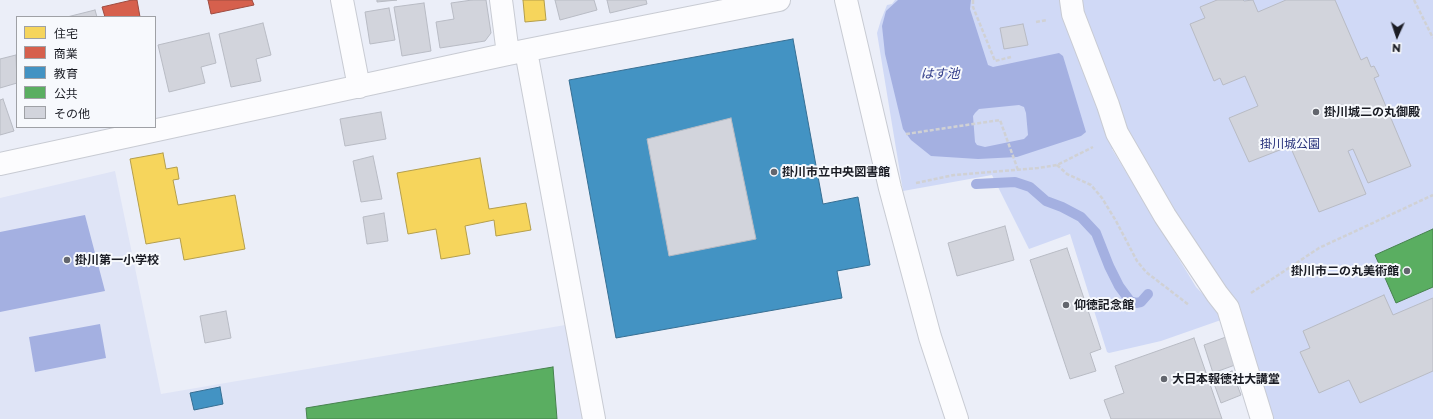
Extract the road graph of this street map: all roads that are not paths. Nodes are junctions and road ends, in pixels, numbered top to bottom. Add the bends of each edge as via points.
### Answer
1 (342, 0) edge
2 (501, 0) edge
3 (779, 0) edge
4 (846, 0) edge
5 (1071, 0) edge
6 (517, 52) junction
7 (359, 87) junction
8 (0, 164) edge
9 (594, 419) edge
10 (957, 419) edge
11 (1262, 419) edge

1 - 7 street
2 - 6 street
3 - 6 street
4 - 10 street via 890,188 930,337
5 - 11 street via 1073,14 1117,133 1165,216 1228,308
6 - 7 street
6 - 9 street
7 - 8 street

